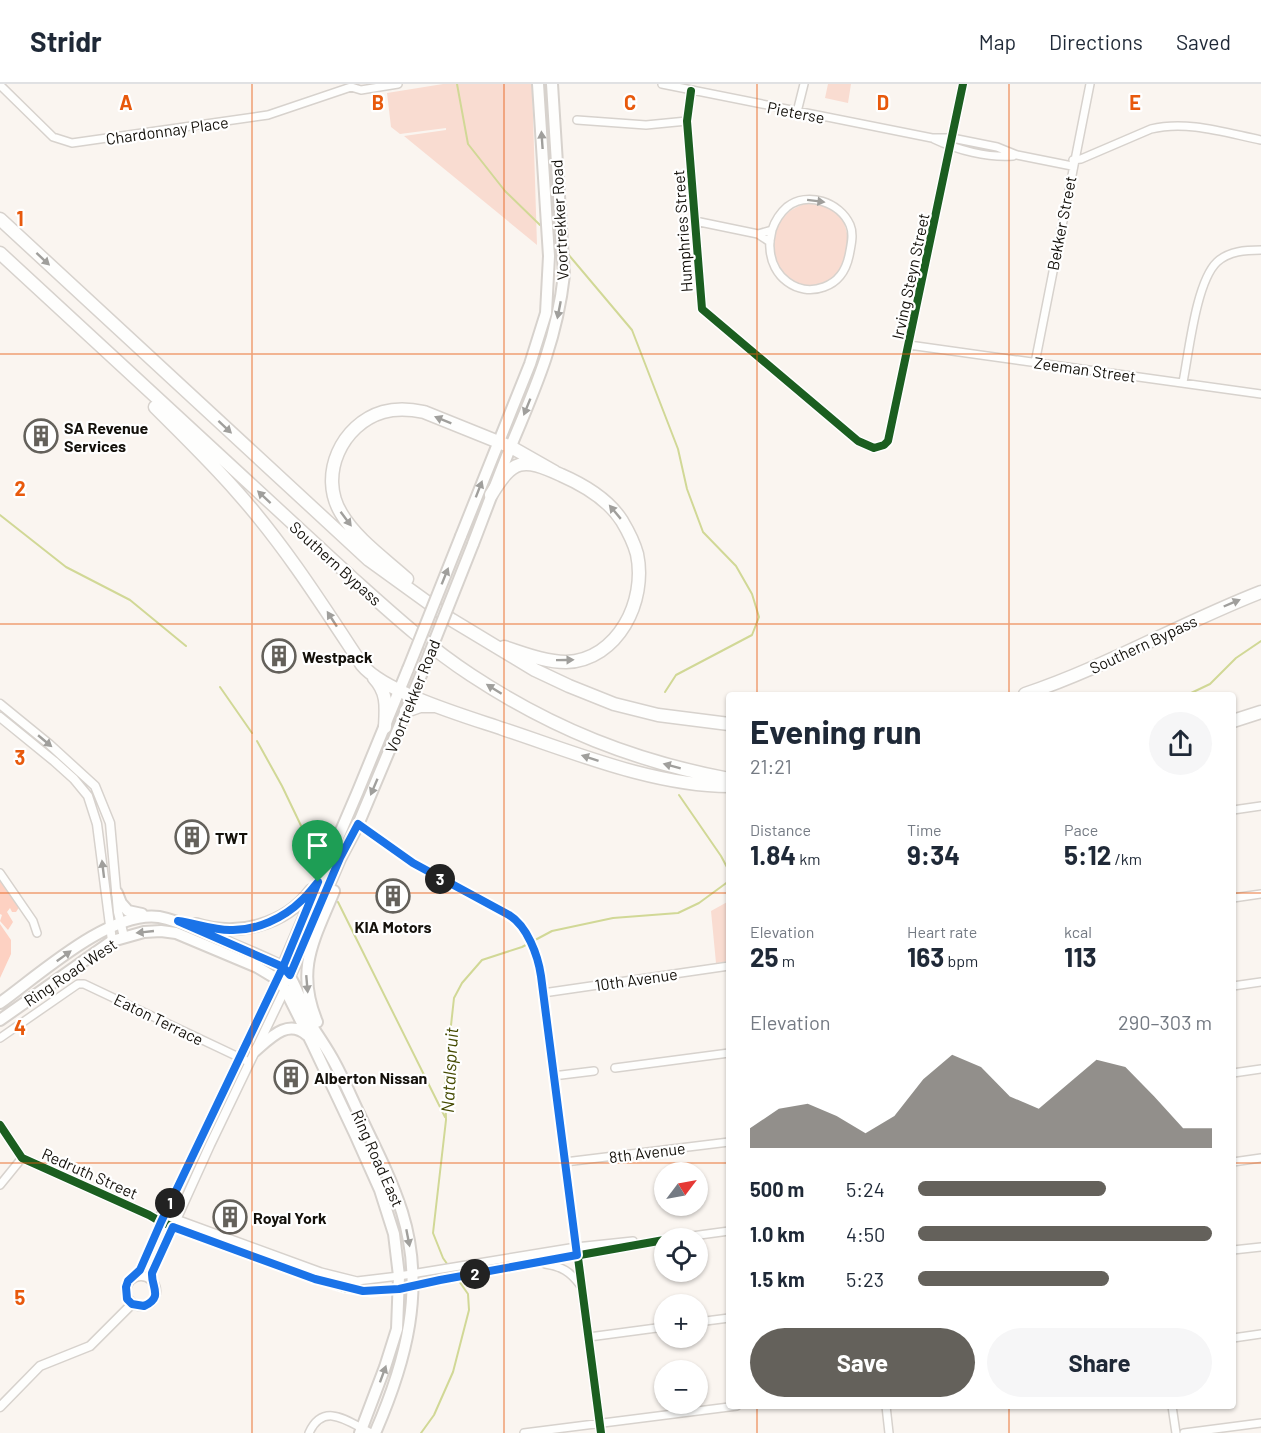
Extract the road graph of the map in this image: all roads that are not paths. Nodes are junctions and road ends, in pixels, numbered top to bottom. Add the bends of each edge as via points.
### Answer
1 (398, 84) edge
2 (538, 84) edge
3 (552, 84) edge
4 (662, 84) edge
5 (804, 84) edge
6 (963, 84) edge
7 (1090, 84) edge
8 (0, 85) edge
9 (351, 85) edge
10 (691, 91) junction
11 (797, 112) junction
12 (577, 120) dead end
13 (687, 121) junction
14 (932, 138) junction
15 (952, 138) junction
16 (1261, 140) edge
17 (950, 147) junction
18 (1017, 155) junction
19 (1073, 163) junction
20 (0, 219) edge
21 (695, 220) junction
22 (772, 230) junction
23 (758, 234) junction
24 (770, 242) junction
25 (1261, 250) edge
26 (0, 254) edge
27 (86, 334) junction
28 (909, 345) junction
29 (1035, 363) junction
30 (1183, 382) junction
31 (1261, 394) edge
32 (497, 441) junction
33 (858, 441) joint
34 (511, 447) junction
35 (555, 472) junction
36 (491, 495) junction
37 (1261, 592) edge
38 (452, 620) junction
39 (488, 642) junction
40 (373, 676) junction
41 (400, 690) junction
42 (1030, 692) edge
43 (413, 696) junction
44 (0, 704) edge
45 (440, 707) junction
46 (406, 711) junction
47 (1261, 712) edge
48 (0, 717) edge
49 (1236, 720) edge
50 (726, 724) edge
51 (385, 727) junction
52 (726, 779) edge
53 (726, 786) edge
54 (1261, 806) edge
55 (1236, 810) edge
56 (357, 825) junction
57 (0, 873) edge
58 (318, 882) junction
59 (117, 893) junction
60 (1261, 894) edge
61 (1236, 898) edge
62 (325, 902) junction
63 (157, 917) junction
64 (178, 921) junction
65 (121, 922) junction
66 (110, 927) junction
67 (37, 933) dead end
68 (124, 937) junction
69 (112, 940) junction
70 (726, 966) edge
71 (286, 971) junction
72 (277, 979) junction
73 (1261, 982) edge
74 (1236, 986) edge
75 (285, 989) junction
76 (543, 993) junction
77 (0, 1003) edge
78 (0, 1020) edge
79 (0, 1038) edge
80 (312, 1043) junction
81 (255, 1051) junction
82 (726, 1053) edge
83 (332, 1058) junction
84 (240, 1059) junction
85 (249, 1062) junction
86 (615, 1068) dead end
87 (1261, 1069) edge
88 (594, 1071) dead end
89 (1236, 1073) edge
90 (553, 1076) junction
91 (0, 1125) edge
92 (200, 1141) junction
93 (726, 1142) edge
94 (210, 1144) junction
95 (22, 1158) junction
96 (1261, 1158) edge
97 (566, 1162) junction
98 (1236, 1162) edge
99 (0, 1185) edge
100 (163, 1219) junction
101 (175, 1223) junction
102 (726, 1231) edge
103 (708, 1234) edge
104 (654, 1241) edge
105 (641, 1243) junction
106 (576, 1247) junction
107 (1261, 1247) edge
108 (1236, 1250) edge
109 (577, 1255) junction
110 (537, 1263) junction
111 (413, 1274) junction
112 (399, 1276) junction
113 (133, 1277) junction
114 (152, 1280) junction
115 (413, 1287) junction
116 (582, 1287) junction
117 (399, 1289) junction
118 (132, 1304) junction
119 (726, 1318) edge
120 (708, 1321) edge
121 (654, 1328) edge
122 (1261, 1334) edge
123 (589, 1337) junction
124 (1236, 1338) edge
125 (1, 1403) edge
126 (726, 1407) edge
127 (886, 1409) edge
128 (1172, 1409) edge
129 (1261, 1423) edge
130 (600, 1424) junction
131 (367, 1432) edge
132 (309, 1433) edge
133 (524, 1433) edge
134 (601, 1433) edge
135 (889, 1433) edge
136 (1176, 1433) edge
137 (1184, 1433) edge

1 - 9 street, Chardonnay Place via 364,90
32 -> 2 main road, Voortrekker Road via 530,364 546,313 549,256
3 -> 34 main road, Voortrekker Road via 562,296 554,337
4 - 10 street, Pieterse
5 - 11 street
6 - 15 street, Irving Steyn Street
7 - 19 street, Bekker Street
8 - 9 street, Chardonnay Place via 53,137 72,143 268,116
10 - 11 street, Pieterse
10 - 13 street, Humphries Street
11 - 14 street, Pieterse
12 - 13 street via 646,125
13 - 21 street, Humphries Street
14 - 15 street, Pieterse
14 - 17 street, Pieterse
15 - 17 street, Irving Steyn Street
15 - 18 street, Pieterse
16 - 19 street via 1193,127 1163,126
17 - 18 street, Pieterse
17 - 28 street, Irving Steyn Street
18 - 19 street, Pieterse
19 - 29 street, Bekker Street
20 -> 38 highway, Southern Bypass via 369,560
21 - 23 street
21 - 33 street, Humphries Street via 700,303 704,312
22 - 23 street
22 - 24 street
22 -> 24 street via 788,207 798,201 819,201 845,216 850,226 850,250 838,278 830,285 810,290 795,288 778,273 772,262
23 - 24 street
25 - 30 street via 1235,252 1217,262 1208,276 1199,297
26 - 27 highway, Southern Bypass
40 -> 27 highway via 305,578 238,492
52 -> 27 highway, Southern Bypass via 594,742 554,724 470,674 367,592
28 - 29 street, Zeeman Street
28 - 33 street, Irving Steyn Street via 888,441 874,448
29 - 30 street, Zeeman Street
30 - 31 street, Zeeman Street
32 - 34 highway
32 -> 38 highway via 424,412 394,410 358,425 334,461 332,490 341,514
41 -> 32 main road, Voortrekker Road, bridge
34 - 35 highway
34 - 36 main road, Voortrekker Road
35 - 36 highway via 521,464 505,473
39 -> 35 highway via 565,662 607,648 625,627 639,569 630,535 603,499
36 - 43 main road, Voortrekker Road, bridge
42 -> 37 highway, Southern Bypass
38 - 39 highway, Southern Bypass
39 - 50 highway, Southern Bypass via 535,670 614,704 658,715
40 - 41 highway
40 - 51 highway via 386,699
41 - 43 highway
41 - 51 main road, Voortrekker Road
43 - 45 highway
43 - 46 main road, Voortrekker Road
44 -> 59 street via 95,786 110,824
45 - 46 highway
53 -> 45 highway via 683,781 603,762
46 -> 56 main road, Voortrekker Road
47 - 49 highway
66 -> 48 street via 97,824 88,796 61,767
51 - 58 main road, Voortrekker Road
54 - 55 street
56 - 62 main road, Voortrekker Road via 340,858
56 - 62 main road via 341,872
56 - 76 street via 443,880 509,915 522,927 537,960
57 - 67 street
58 - 64 main road via 289,911 252,928 229,930
58 - 71 main road, Voortrekker Road
59 - 63 main road via 128,911
59 - 65 street
60 - 61 street
62 - 71 main road, Voortrekker Road
62 -> 83 main road via 306,975 309,1000
63 - 64 main road, Ring Road West
63 - 65 main road, Ring Road West
64 - 71 main road, Ring Road West
65 - 66 main road, Ring Road West
65 - 68 street
66 - 69 street
77 -> 66 main road, Ring Road West
68 - 69 main road, Ring Road West
72 -> 68 main road, Ring Road West via 176,933 144,932
69 - 78 main road, Ring Road West
70 - 76 street, 10th Avenue
71 - 72 main road, Voortrekker Road
71 - 75 main road, Voortrekker Road
71 - 83 main road, Ring Road East
72 - 75 main road, Ring Road East
72 - 84 street, Voortrekker Road
73 - 74 street
75 - 80 main road, Ring Road East
75 - 81 street, Voortrekker Road
76 - 90 street
79 - 84 street, Eaton Terrace via 78,984 84,984
80 - 81 main road via 292,1028 276,1032
80 - 112 main road, Ring Road East via 387,1211
81 - 85 street, Voortrekker Road
82 - 86 street
83 -> 111 main road, Ring Road East via 394,1189 408,1236
84 - 85 street, Eaton Terrace
84 - 92 street, Voortrekker Road
85 - 94 street, Voortrekker Road
87 - 89 street
88 - 90 street
90 - 97 street
91 - 95 street, Redruth Street
92 - 94 street
92 - 100 street, Voortrekker Road
93 - 97 street, 8th Avenue
94 - 101 street, Voortrekker Road
95 - 99 street
95 - 100 street, Redruth Street
96 - 98 street
97 - 106 street
100 - 101 street, Redruth Street
100 - 113 street, Voortrekker Road via 140,1270
101 - 112 street via 339,1278 366,1281
101 - 114 street, Voortrekker Road
101 - 117 street via 338,1286 371,1292
102 - 103 street
104 - 105 street
105 - 106 street
105 - 109 street
106 - 109 street
106 - 111 street
107 - 108 street
109 - 110 street
109 - 116 street
110 - 115 street
110 - 116 street via 562,1268
111 - 112 street
111 - 115 main road, Ring Road East
112 - 117 main road, Ring Road East
113 - 114 street via 140,1275
113 - 118 street via 126,1287 127,1299
114 - 118 street via 154,1298 144,1306
115 - 117 street
115 - 131 main road, Ring Road East via 405,1351
116 - 123 street
131 -> 117 main road, Ring Road East via 397,1329
118 - 125 street via 90,1346 40,1366
119 - 120 street
121 - 123 street
122 - 124 street
123 - 130 street
126 - 130 street
127 - 135 street
128 - 136 street
129 - 137 street
130 - 133 street
130 - 134 street
131 - 132 street via 350,1420 333,1415 319,1420

